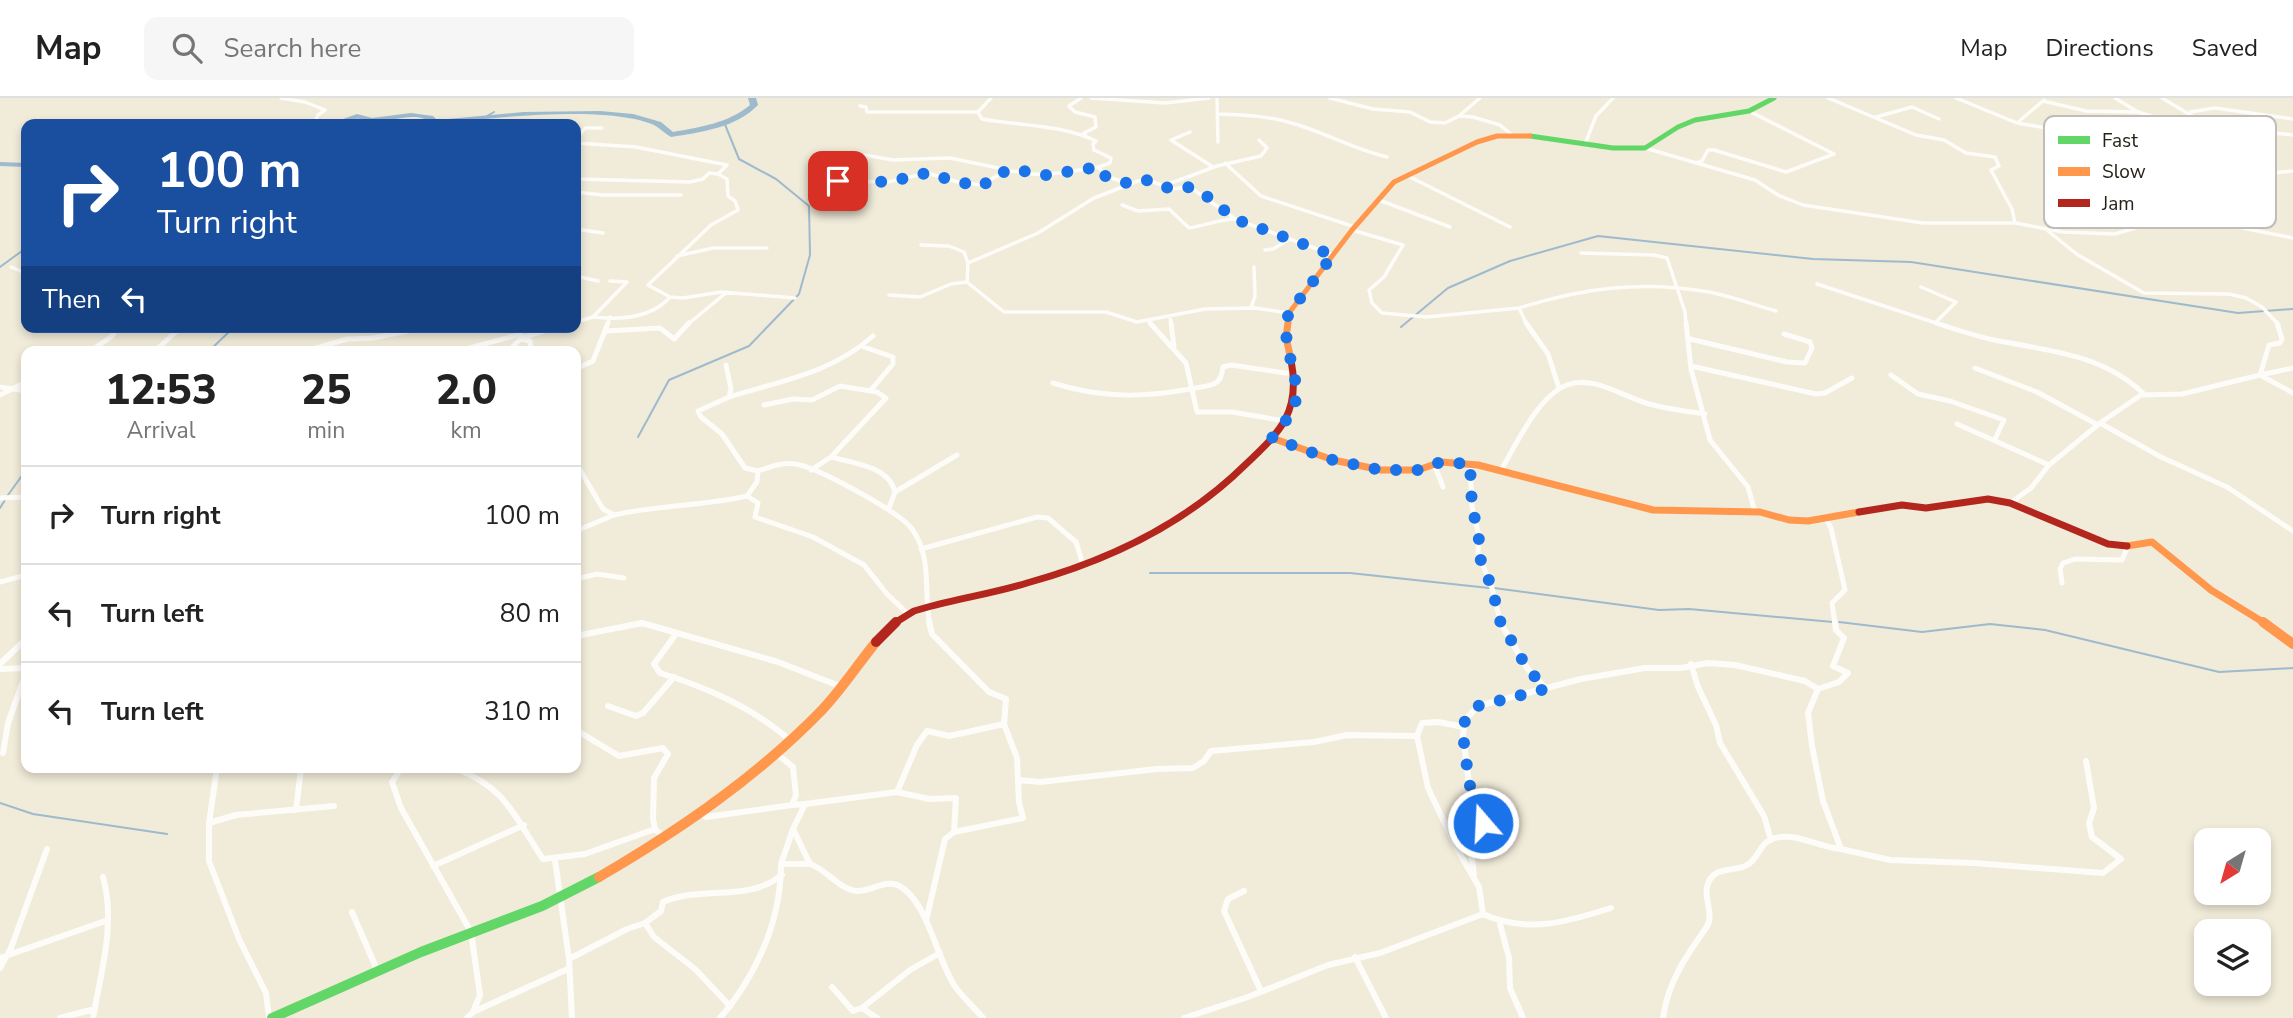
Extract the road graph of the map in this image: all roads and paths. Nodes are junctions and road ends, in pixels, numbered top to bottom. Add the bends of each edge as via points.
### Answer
1 (281, 98) edge
2 (991, 98) edge
3 (1081, 98) edge
4 (1091, 98) edge
5 (1209, 98) edge
6 (1217, 98) edge
7 (1330, 98) edge
8 (1480, 98) edge
9 (1613, 98) edge
10 (1774, 98) edge
11 (1828, 98) edge
12 (1956, 98) edge
13 (2115, 98) edge
14 (2162, 98) edge
15 (2044, 99) edge
16 (860, 106) dead end
17 (1749, 111) junction
18 (978, 112) junction
19 (2138, 112) junction
20 (2190, 112) junction
21 (1219, 114) junction
22 (1459, 116) junction
23 (2151, 116) edge
24 (2194, 116) edge
25 (2272, 116) edge
26 (1872, 117) junction
27 (316, 119) edge
28 (1939, 119) dead end
29 (2017, 123) junction
30 (602, 128) dead end
31 (2044, 128) edge
32 (1190, 132) dead end
33 (581, 134) edge
34 (1512, 135) junction
35 (1086, 136) junction
36 (1259, 140) dead end
37 (581, 142) edge
38 (1218, 142) dead end
39 (1585, 144) junction
40 (1645, 148) junction
41 (853, 153) dead end
42 (1387, 158) dead end
43 (1225, 163) junction
44 (1696, 163) junction
45 (1099, 167) junction
46 (1213, 167) junction
47 (1010, 170) junction
48 (718, 174) junction
49 (1406, 175) junction
50 (581, 179) edge
51 (838, 181) dead end
52 (1130, 184) junction
53 (1163, 186) junction
54 (581, 193) edge
55 (681, 195) dead end
56 (1379, 200) junction
57 (1122, 205) dead end
58 (1235, 219) junction
59 (2015, 223) junction
60 (1450, 227) dead end
61 (1510, 227) dead end
62 (1354, 228) junction
63 (2135, 228) edge
64 (2242, 228) edge
65 (2046, 229) junction
66 (581, 230) edge
67 (603, 233) dead end
68 (2293, 238) edge
69 (1288, 240) junction
70 (921, 245) dead end
71 (767, 248) dead end
72 (1265, 250) dead end
73 (1581, 253) dead end
74 (1333, 255) junction
75 (677, 256) junction
76 (968, 262) junction
77 (11, 267) dead end
78 (1254, 267) dead end
79 (21, 271) edge
80 (581, 277) edge
81 (598, 281) dead end
82 (610, 281) dead end
83 (967, 282) junction
84 (1817, 284) dead end
85 (1922, 287) dead end
86 (1678, 289) junction
87 (727, 292) junction
88 (889, 295) dead end
89 (670, 297) junction
90 (795, 298) dead end
91 (1519, 307) junction
92 (1251, 309) junction
93 (1776, 311) dead end
94 (1289, 313) junction
95 (1170, 316) junction
96 (593, 317) junction
97 (610, 317) junction
98 (581, 321) edge
99 (1149, 321) junction
100 (1936, 322) junction
101 (606, 331) junction
102 (114, 333) edge
103 (175, 333) edge
104 (398, 333) edge
105 (520, 333) edge
106 (534, 333) edge
107 (1784, 334) dead end
108 (873, 336) dead end
109 (520, 337) junction
110 (1690, 339) junction
111 (98, 346) edge
112 (160, 346) edge
113 (325, 346) edge
114 (482, 346) edge
115 (513, 346) edge
116 (530, 346) edge
117 (1174, 346) junction
118 (863, 347) junction
119 (726, 365) dead end
120 (581, 366) edge
121 (1691, 366) junction
122 (1975, 368) dead end
123 (2293, 368) edge
124 (1293, 374) junction
125 (1891, 375) dead end
126 (2260, 375) junction
127 (1852, 378) dead end
128 (1053, 383) dead end
129 (21, 384) edge
130 (0, 387) edge
131 (1193, 387) junction
132 (10, 388) junction
133 (1559, 388) junction
134 (21, 390) edge
135 (870, 391) junction
136 (2293, 393) edge
137 (2144, 394) junction
138 (0, 395) edge
139 (729, 397) junction
140 (764, 405) dead end
141 (1704, 414) junction
142 (1284, 421) junction
143 (1957, 424) dead end
144 (2099, 424) junction
145 (1272, 438) junction
146 (1995, 439) junction
147 (957, 455) dead end
148 (831, 457) junction
149 (1470, 464) junction
150 (1430, 465) junction
151 (2049, 465) junction
152 (811, 470) junction
153 (1501, 470) junction
154 (758, 471) junction
155 (581, 472) edge
156 (1443, 487) dead end
157 (895, 492) junction
158 (21, 496) edge
159 (747, 496) junction
160 (0, 498) edge
161 (2010, 503) junction
162 (889, 508) junction
163 (1755, 512) junction
164 (614, 515) junction
165 (1826, 519) junction
166 (581, 529) edge
167 (2293, 531) edge
168 (2128, 546) junction
169 (921, 550) junction
170 (1083, 565) junction
171 (21, 576) edge
172 (581, 578) edge
173 (624, 578) dead end
174 (0, 582) edge
175 (2062, 583) dead end
176 (926, 607) junction
177 (908, 614) junction
178 (676, 634) junction
179 (581, 635) edge
180 (21, 644) edge
181 (2293, 644) edge
182 (0, 664) edge
183 (1691, 664) junction
184 (0, 669) edge
185 (21, 671) edge
186 (674, 677) junction
187 (21, 685) edge
188 (842, 687) junction
189 (1546, 689) junction
190 (1818, 689) junction
191 (608, 706) dead end
192 (1004, 724) junction
193 (1464, 727) junction
194 (581, 733) edge
195 (1417, 736) junction
196 (790, 740) junction
197 (2, 753) dead end
198 (776, 753) junction
199 (2086, 761) dead end
200 (216, 773) edge
201 (300, 773) edge
202 (398, 773) edge
203 (465, 773) edge
204 (1018, 780) junction
205 (897, 792) junction
206 (805, 804) junction
207 (792, 805) junction
208 (334, 806) dead end
209 (296, 810) junction
210 (698, 812) junction
211 (209, 823) junction
212 (524, 825) junction
213 (655, 829) junction
214 (793, 829) junction
215 (954, 832) junction
216 (663, 837) junction
217 (1771, 840) junction
218 (47, 849) dead end
219 (1841, 849) junction
220 (555, 860) junction
221 (781, 864) junction
222 (810, 864) junction
223 (433, 866) junction
224 (782, 875) junction
225 (103, 877) dead end
226 (1474, 878) junction
227 (1244, 891) dead end
228 (561, 897) junction
229 (1611, 908) dead end
230 (352, 912) dead end
231 (1483, 914) junction
232 (108, 920) junction
233 (926, 920) junction
234 (645, 923) junction
235 (1500, 923) junction
236 (471, 932) junction
237 (940, 953) junction
238 (1354, 957) junction
239 (3, 958) edge
240 (569, 959) junction
241 (0, 968) edge
242 (569, 969) junction
243 (378, 972) junction
244 (832, 987) dead end
245 (1261, 991) junction
246 (730, 1006) junction
247 (862, 1008) junction
248 (95, 1009) junction
249 (470, 1015) edge
250 (60, 1018) edge
251 (93, 1018) edge
252 (271, 1018) edge
253 (572, 1018) edge
254 (720, 1018) edge
255 (877, 1018) edge
256 (983, 1018) edge
257 (1184, 1018) edge
258 (1386, 1018) edge
259 (1522, 1018) edge
260 (1663, 1018) edge

1 - 27 street via 325,110
2 - 18 street
3 - 35 street via 1069,106 1095,117 1096,127
4 - 5 street via 1156,104
6 - 21 street
7 - 22 street via 1410,112 1430,122 1445,123
8 - 22 street
9 - 39 street via 1596,116
10 - 17 street
11 - 26 street
12 - 29 street
13 - 19 street
14 - 20 street
15 - 19 street via 2086,111
15 - 29 street
16 - 18 street via 867,112 883,113
17 - 40 street via 1695,120
17 - 44 street via 1834,154 1786,173 1714,150 1708,150
18 - 35 street via 982,119 1007,125 1059,128
19 - 23 street
20 - 24 street
20 - 25 street via 2216,108
21 - 38 street
21 - 42 street via 1295,124
22 - 34 street via 1500,125
26 - 28 street via 1912,107
26 - 59 street via 1923,137 1944,140 1966,153 1995,157 1999,166 1991,170 1994,180 2015,215
29 - 31 street
30 - 33 street via 585,128
32 - 46 street via 1171,140
34 - 39 street
34 - 49 street via 1477,142
35 - 45 street via 1096,141 1094,149 1111,158
36 - 43 street via 1267,148 1261,156
37 - 48 street via 636,147 727,165
39 - 40 street
40 - 44 street
41 - 47 street via 898,161 953,159
43 - 46 street
43 - 62 street via 1261,196
44 - 59 street via 1755,180 1803,205 1923,223
45 - 47 street via 1046,175
45 - 52 street via 1105,176
46 - 53 street
47 - 51 street via 982,186 927,173 888,182
48 - 50 street via 709,173 693,182
48 - 75 street via 728,180 728,196 738,210 711,225
49 - 56 street
49 - 61 street
52 - 53 street via 1148,180
52 - 76 street via 1094,198 1049,227
53 - 58 street via 1190,187
54 - 55 street
56 - 60 street
56 - 62 street
57 - 58 street via 1138,211 1169,209 1189,228
58 - 69 street
59 - 65 street
62 - 74 street
62 - 91 street via 1403,245 1384,277 1369,290 1371,302 1380,312 1421,318
63 - 65 street via 2115,234
64 - 68 street
65 - 126 street via 2144,293 2229,294 2262,307 2279,326 2282,339 2269,345
66 - 67 street
69 - 72 street
69 - 74 street
70 - 76 street via 957,249
71 - 75 street via 713,248
73 - 86 street via 1667,258
74 - 94 street
75 - 89 street via 648,285
76 - 83 street
77 - 79 street
78 - 92 street
80 - 81 street
82 - 96 street via 627,282
83 - 88 street via 920,297
83 - 99 street via 1004,312 1107,312
84 - 100 street
85 - 100 street via 1956,302
86 - 91 street via 1609,287
86 - 93 street via 1710,292
86 - 110 street
87 - 89 street
87 - 90 street
87 - 101 street via 674,339 660,328
89 - 97 street via 647,313
91 - 133 street via 1548,354
92 - 94 street
92 - 95 street via 1205,309
94 - 124 street via 1287,350
95 - 99 street
95 - 117 street
96 - 97 street
96 - 98 street
97 - 101 street
99 - 117 street
100 - 137 street via 1998,341 2074,355 2130,381
101 - 120 street via 593,360
102 - 111 street
103 - 112 street
104 - 113 street
105 - 109 street
106 - 109 street
107 - 110 street via 1810,342 1805,363
108 - 118 street
109 - 114 street
109 - 115 street
109 - 116 street
110 - 121 street
117 - 131 street via 1187,364
118 - 135 street via 893,357 893,364
118 - 139 street via 815,372
119 - 139 street
121 - 127 street via 1816,394
121 - 141 street
122 - 144 street via 2037,392
123 - 126 street
124 - 131 street via 1231,365 1223,367 1216,383
124 - 142 street via 1296,396
125 - 146 street via 1918,394 2004,419
126 - 136 street
126 - 137 street via 2182,394
128 - 131 street via 1092,395 1161,395
129 - 132 street
130 - 132 street
131 - 142 street via 1197,412 1232,412
132 - 134 street
132 - 138 street
133 - 141 street via 1594,385 1649,404
133 - 153 street via 1532,420
135 - 140 street via 836,387 813,400
135 - 148 street via 886,398
137 - 144 street
139 - 154 street via 698,411 722,434 745,468
141 - 163 street via 1710,440 1748,487
142 - 145 street
143 - 146 street
144 - 151 street
144 - 167 street via 2227,487
145 - 150 street via 1333,460 1381,470
145 - 170 street via 1213,495 1142,538
146 - 151 street
147 - 157 street
148 - 152 street
148 - 157 street via 881,473 890,478
149 - 150 street
149 - 153 street
149 - 189 street via 1478,553 1500,621 1527,668
150 - 156 street
151 - 161 street via 2031,488
152 - 154 street via 791,463
152 - 162 street
153 - 163 street via 1653,510
154 - 159 street via 757,482
155 - 164 street via 603,509
157 - 162 street
158 - 160 street
159 - 164 street
159 - 177 street via 758,503 755,517 813,537 864,565
161 - 165 street via 1988,499 1926,508 1902,505
161 - 168 street via 2094,538
162 - 169 street via 913,530
163 - 165 street via 1799,521
164 - 166 street
165 - 190 street via 1845,590 1832,603 1836,630 1845,642 1833,666 1848,673
168 - 175 street via 2121,560 2063,563
168 - 181 street via 2152,542 2211,590 2250,611
169 - 170 street via 1037,517 1048,518 1076,542
169 - 176 street via 928,571
170 - 176 street via 1030,583
171 - 174 street
172 - 173 street
176 - 177 street
176 - 192 street via 932,634 989,692 1006,699
177 - 188 street via 888,630
178 - 179 street via 642,623
178 - 186 street via 654,664 660,673
178 - 188 street
180 - 182 street
183 - 189 street via 1645,668
183 - 190 street via 1735,665 1805,681
183 - 217 street via 1720,743 1764,816
184 - 185 street
186 - 191 street via 643,713 636,716
186 - 196 street via 765,718
187 - 197 street
188 - 196 street
189 - 193 street via 1478,706
190 - 219 street via 1808,713 1812,746 1824,802
192 - 204 street via 1017,758
192 - 205 street via 949,737 927,731
193 - 195 street via 1422,723
193 - 226 street via 1469,783 1483,823 1471,852
194 - 213 street via 619,756 663,748 667,754 664,765 653,779
195 - 204 street via 1347,735 1211,751 1193,768 1040,782
195 - 226 street via 1428,788
196 - 198 street
198 - 207 street via 793,767 796,795
198 - 210 street
199 - 219 street via 2094,808 2089,823 2092,837 2121,859 2103,873 1884,860
200 - 211 street
201 - 209 street
202 - 223 street via 392,782 401,807
203 - 212 street via 509,800
204 - 215 street via 1023,818
205 - 206 street
205 - 215 street via 929,799 956,798
206 - 207 street
206 - 214 street
207 - 210 street via 706,817
208 - 209 street
209 - 211 street via 236,815
210 - 216 street
211 - 252 street via 209,861 266,993
212 - 220 street via 543,859
212 - 223 street
213 - 216 street
213 - 220 street
214 - 221 street
214 - 222 street
215 - 233 street via 945,839
216 - 228 street
217 - 219 street via 1811,841
217 - 260 street via 1752,862 1722,870 1709,881 1707,928 1677,967
218 - 239 street
220 - 228 street
221 - 222 street
221 - 224 street
222 - 233 street via 856,891 895,884 905,889
223 - 236 street
224 - 234 street via 768,886 677,896 663,902 661,911
224 - 246 street via 780,896 761,951
225 - 232 street
226 - 231 street
227 - 245 street via 1228,899 1224,911
228 - 236 street
228 - 240 street
229 - 235 street via 1540,927
230 - 243 street
231 - 235 street
231 - 238 street via 1380,953
232 - 239 street
232 - 248 street
233 - 237 street
234 - 240 street
234 - 246 street via 654,937 695,969
235 - 259 street via 1510,988
236 - 243 street
236 - 249 street via 480,995
237 - 247 street
237 - 256 street via 954,985
238 - 245 street
238 - 258 street
239 - 241 street
240 - 242 street
242 - 249 street
242 - 253 street
243 - 252 street
244 - 247 street via 853,1011
245 - 257 street
246 - 254 street
247 - 255 street
248 - 250 street
248 - 251 street

